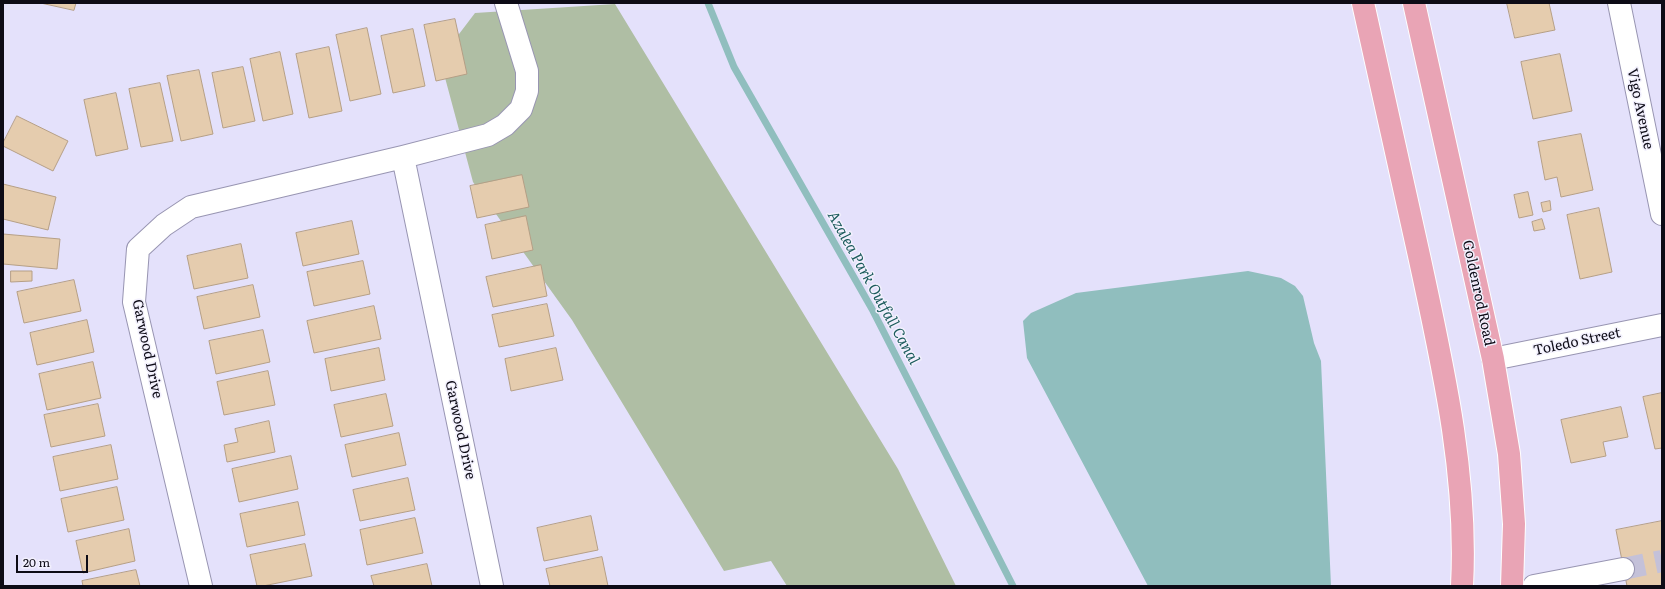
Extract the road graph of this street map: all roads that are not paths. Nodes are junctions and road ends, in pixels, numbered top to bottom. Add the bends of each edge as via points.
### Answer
1 (506, 3) edge
2 (1363, 3) edge
3 (1414, 3) edge
4 (1619, 3) edge
5 (403, 157) junction
6 (1662, 214) edge
7 (1662, 324) edge
8 (1492, 359) junction
9 (1623, 569) tunnel mouth
10 (202, 586) edge
11 (492, 586) edge
12 (1462, 586) edge
13 (1512, 586) edge
14 (1534, 586) edge

1 - 5 street, Garwood Drive via 527,70 527,91 521,109 505,125 488,135
2 - 12 main road via 1444,369 1455,445 1463,541
3 - 8 main road, Goldenrod Road
4 - 6 street, Vigo Avenue
5 - 10 street, Garwood Drive via 191,207 164,225 138,249 134,302
5 - 11 street, Garwood Drive
7 - 8 street, Toledo Street
8 - 13 main road, Goldenrod Road via 1509,454 1514,524
9 - 14 street

